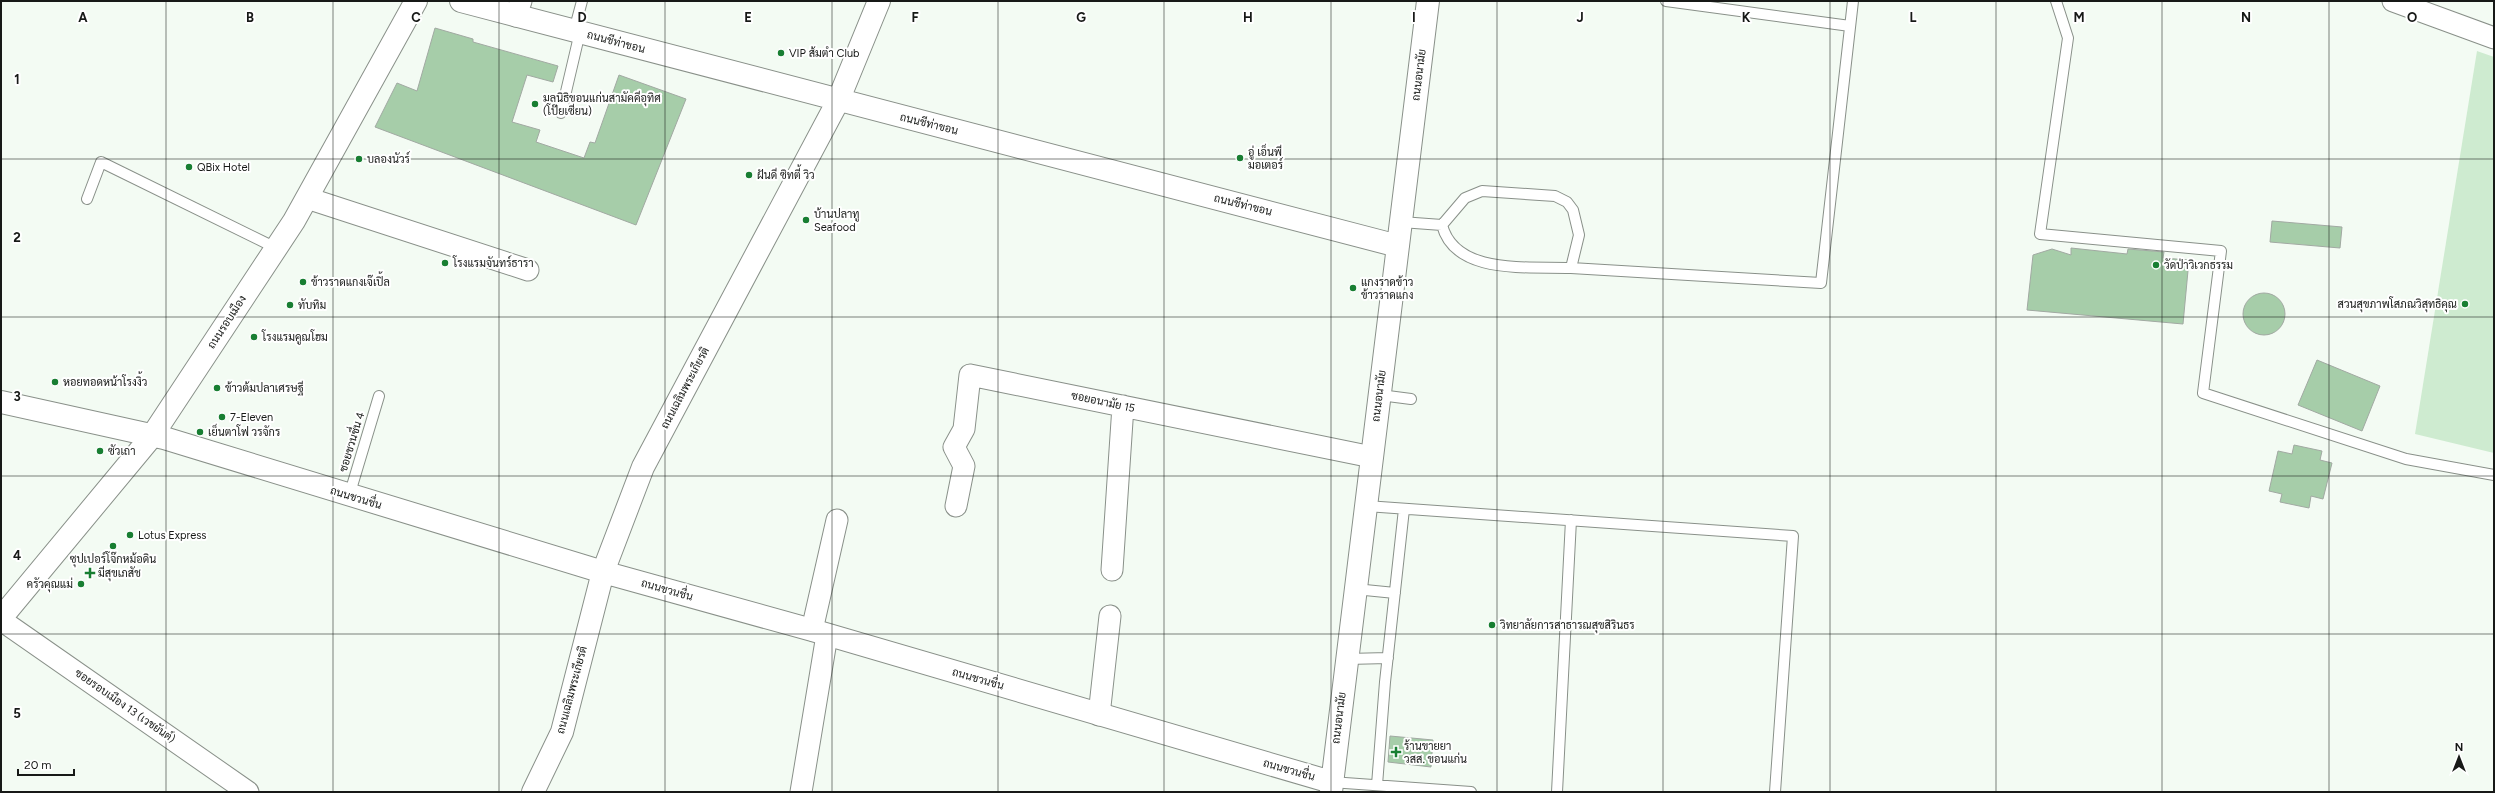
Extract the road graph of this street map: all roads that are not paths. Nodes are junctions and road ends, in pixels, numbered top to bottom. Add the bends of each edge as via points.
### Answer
1 (416, 1) edge
2 (461, 1) edge
3 (582, 1) edge
4 (879, 1) edge
5 (1428, 1) edge
6 (1666, 1) edge
7 (1853, 1) edge
8 (2056, 1) edge
9 (2393, 1) edge
10 (518, 8) edge
11 (1850, 26) junction
12 (577, 32) junction
13 (2494, 38) edge
14 (838, 101) junction
15 (561, 113) dead end
16 (307, 198) junction
17 (87, 199) dead end
18 (1402, 222) junction
19 (1442, 225) junction
20 (1398, 246) junction
21 (276, 248) junction
22 (1571, 268) junction
23 (528, 270) dead end
24 (1380, 395) junction
25 (379, 396) dead end
26 (1411, 399) dead end
27 (1, 402) edge
28 (1123, 406) junction
29 (152, 436) junction
30 (1372, 457) junction
31 (2494, 475) edge
32 (349, 496) junction
33 (956, 506) dead end
34 (1366, 506) junction
35 (1404, 509) junction
36 (837, 520) dead end
37 (1571, 520) junction
38 (1112, 570) dead end
39 (603, 572) junction
40 (1355, 589) junction
41 (1395, 593) junction
42 (1110, 616) dead end
43 (1, 619) edge
44 (819, 632) junction
45 (1388, 658) junction
46 (1346, 659) junction
47 (1100, 715) junction
48 (1377, 785) junction
49 (1331, 787) edge
50 (248, 792) edge
51 (533, 792) edge
52 (801, 792) edge
53 (1471, 792) edge
54 (1557, 792) edge
55 (1775, 792) edge

1 - 16 street, ถนนรอบเมือง
2 - 10 street, ถนนชีท่าขอน
3 - 12 lane
4 - 14 street, ถนนเฉลิมพระเกียรติ
5 - 18 street, ถนนอนามัย
6 - 11 lane
7 - 11 lane
8 - 31 lane via 2068,38 2040,234 2221,251 2203,393 2406,459
9 - 13 street
10 - 12 street, ถนนชีท่าขอน
11 - 22 lane via 1821,283
12 - 14 street, ถนนชีท่าขอน
12 - 15 lane
14 - 20 street, ถนนชีท่าขอน
14 - 39 street, ถนนเฉลิมพระเกียรติ via 643,467
16 - 21 street, ถนนรอบเมือง
16 - 23 street
17 - 21 lane via 101,162
18 - 19 lane
18 - 20 street, ถนนอนามัย
19 - 22 lane via 1444,235 1456,248 1477,262
19 - 22 lane via 1465,198 1482,191 1555,196 1567,202 1573,210 1578,226 1579,235
20 - 24 street, ถนนอนามัย
21 - 29 street, ถนนรอบเมือง
24 - 26 lane
24 - 30 street, ถนนอนามัย
25 - 32 lane, ซอยชวนชื่น 4
27 - 29 street, ถนนชวนชื่น
28 - 30 street, ซอยอนามัย 15
28 - 33 street, ซอยอนามัย 15 via 970,375 964,429 954,447 964,466
28 - 38 street
29 - 32 street, ถนนชวนชื่น
29 - 43 street, ถนนรอบเมือง
30 - 34 street, ถนนอนามัย
32 - 39 street, ถนนชวนชื่น
34 - 35 lane
34 - 40 street, ถนนอนามัย
35 - 37 lane
35 - 41 lane
36 - 44 street
37 - 54 lane
37 - 55 lane via 1793,536
39 - 44 street, ถนนชวนชื่น
39 - 51 street, ถนนเฉลิมพระเกียรติ via 562,732
40 - 41 lane
40 - 46 street, ถนนอนามัย
41 - 45 lane
42 - 47 street
43 - 50 street, ซอยรอบเมือง 13 (เวชยันต์)
44 - 47 street, ถนนชวนชื่น
44 - 52 street
45 - 46 lane
45 - 48 lane
46 - 49 street, ถนนอนามัย
47 - 49 street, ถนนชวนชื่น
48 - 49 lane
48 - 53 lane

